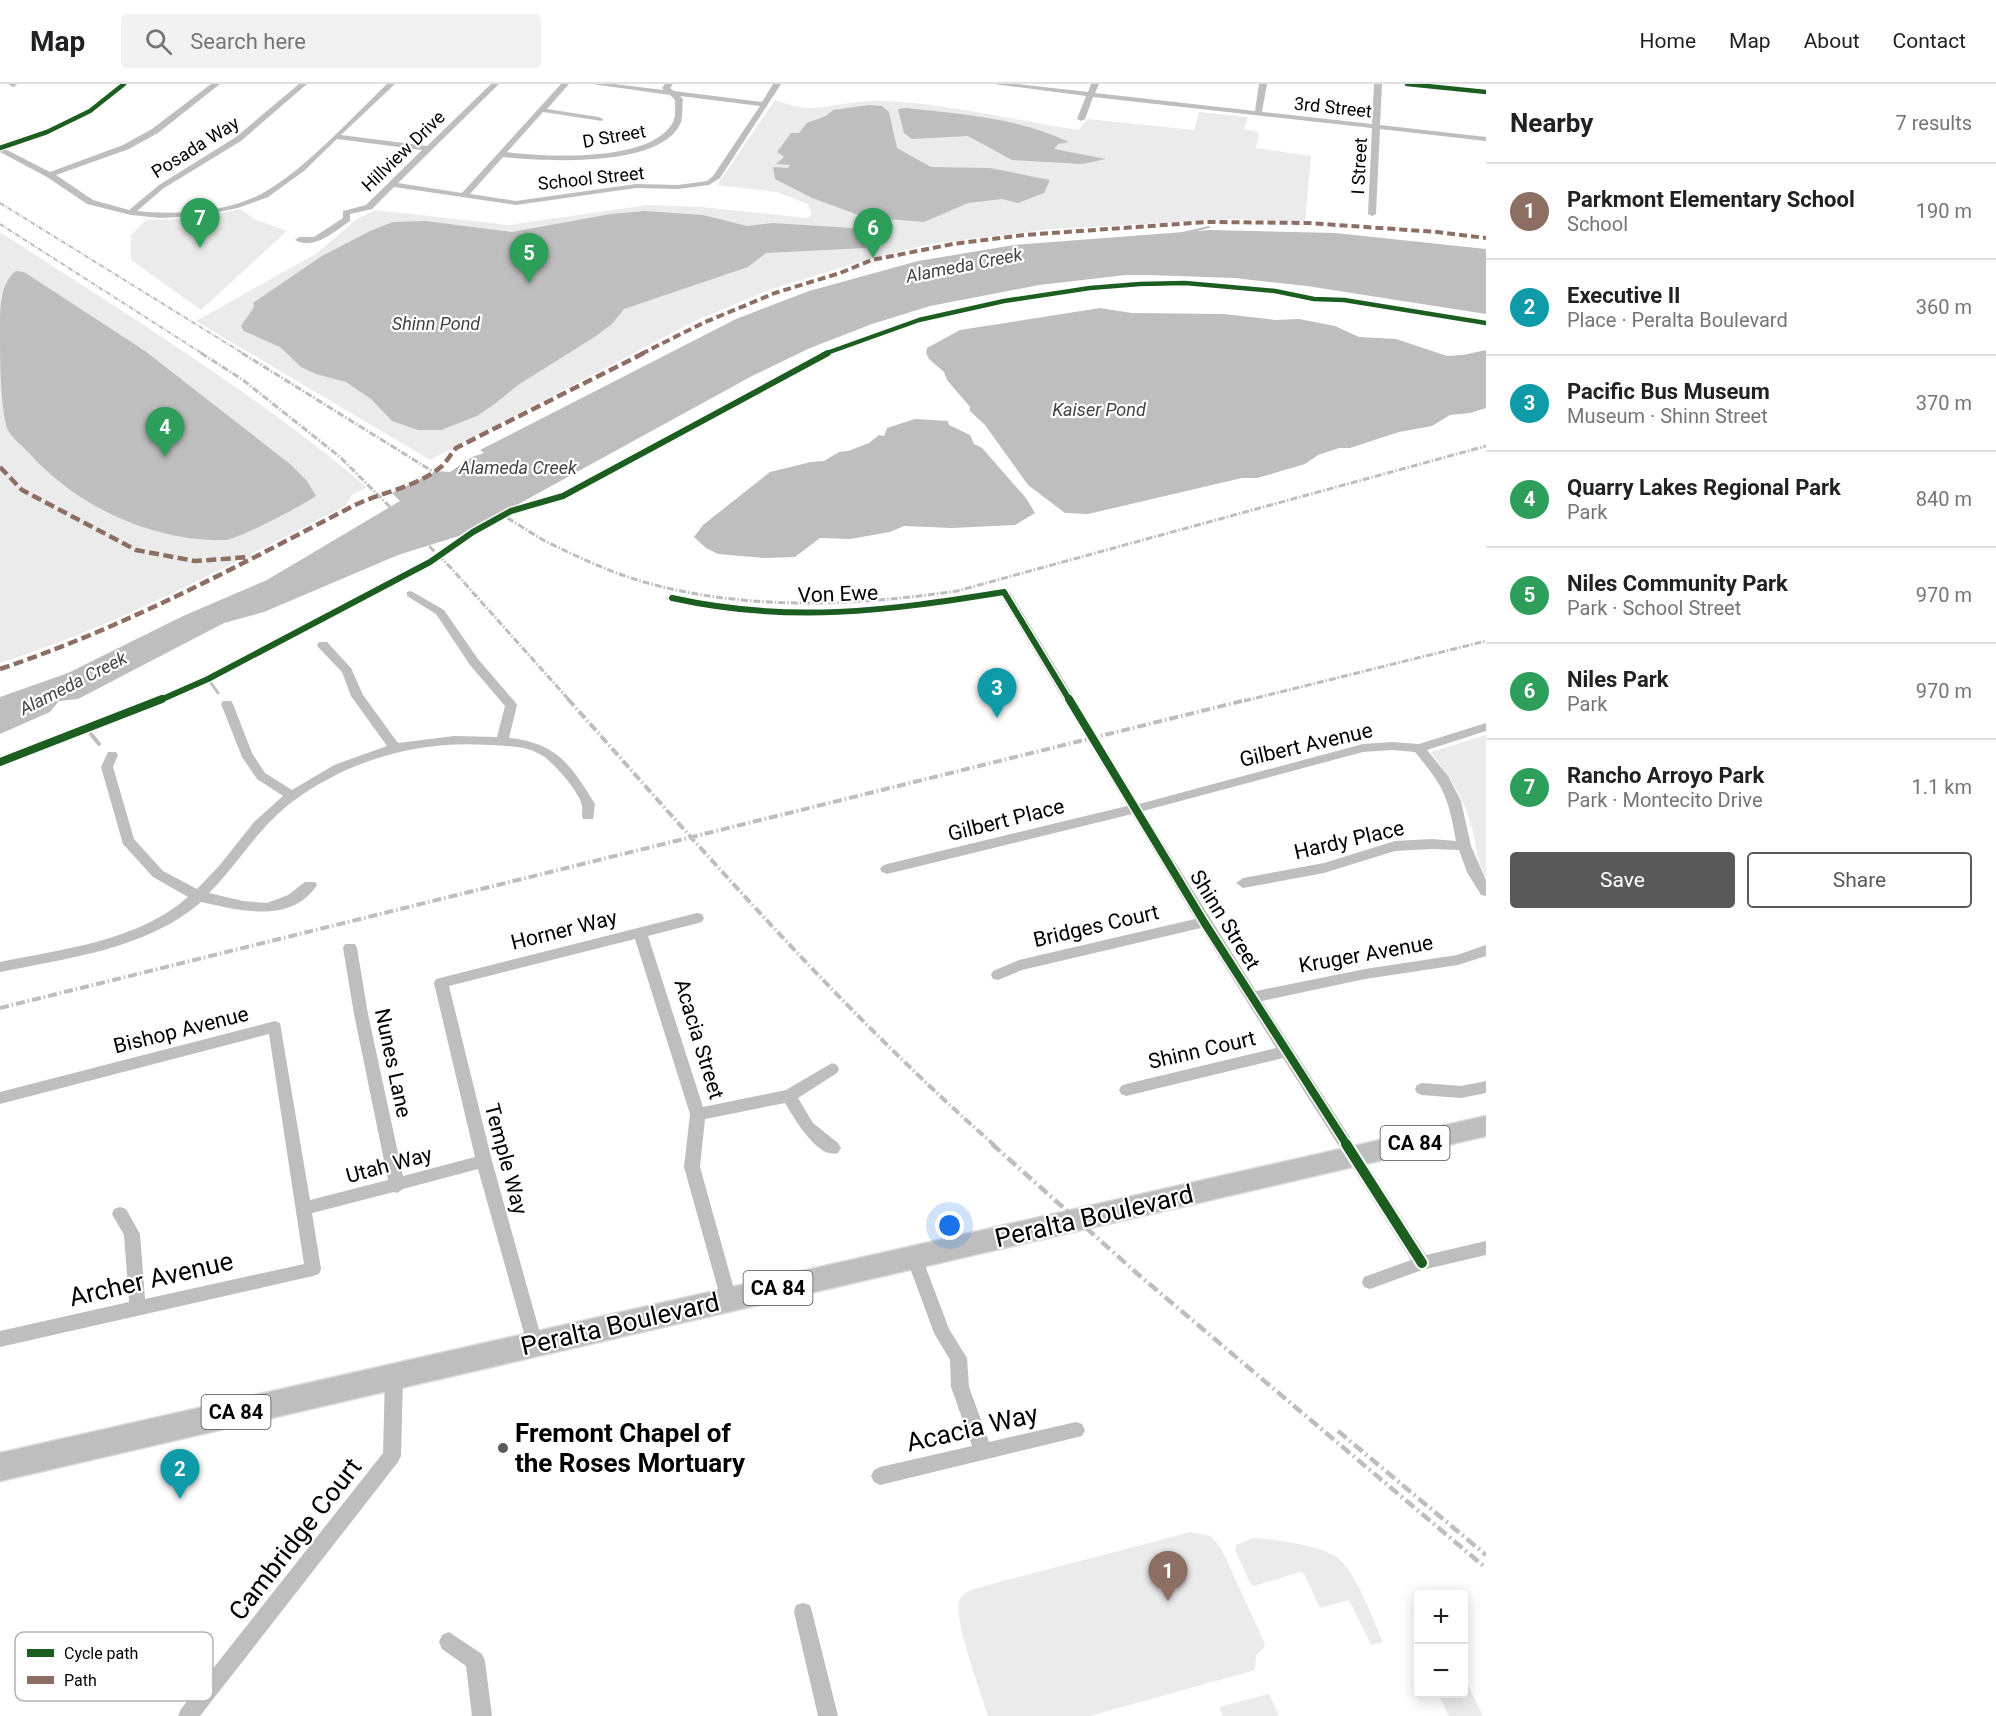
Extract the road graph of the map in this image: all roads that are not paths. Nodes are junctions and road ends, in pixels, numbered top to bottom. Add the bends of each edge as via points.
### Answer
1 (124, 84) edge
2 (216, 84) edge
3 (303, 84) edge
4 (391, 84) edge
5 (495, 84) edge
6 (565, 84) edge
7 (596, 84) edge
8 (669, 84) edge
9 (777, 84) edge
10 (998, 84) edge
11 (1095, 84) edge
12 (1263, 84) edge
13 (1377, 84) edge
14 (1407, 84) edge
15 (1486, 92) edge
16 (673, 93) junction
17 (1090, 95) junction
18 (764, 104) junction
19 (542, 110) junction
20 (1258, 113) junction
21 (599, 119) dead end
22 (1081, 119) dead end
23 (1377, 127) junction
24 (336, 137) junction
25 (1486, 139) edge
26 (0, 148) edge
27 (429, 149) junction
28 (500, 154) junction
29 (50, 175) junction
30 (393, 185) junction
31 (464, 195) junction
32 (131, 213) junction
33 (1372, 214) dead end
34 (299, 240) dead end
35 (1004, 592) joint
36 (411, 594) dead end
37 (672, 598) dead end
38 (323, 645) dead end
39 (227, 704) dead end
40 (1486, 727) edge
41 (502, 741) junction
42 (395, 748) junction
43 (1419, 748) junction
44 (112, 755) dead end
45 (291, 796) junction
46 (1135, 809) junction
47 (588, 816) dead end
48 (1464, 846) junction
49 (887, 869) dead end
50 (1243, 883) dead end
51 (310, 885) dead end
52 (1486, 891) edge
53 (198, 896) junction
54 (697, 918) dead end
55 (1204, 922) junction
56 (640, 932) junction
57 (350, 948) dead end
58 (1486, 950) edge
59 (0, 967) edge
60 (998, 975) dead end
61 (441, 983) joint
62 (1253, 997) junction
63 (1287, 1051) junction
64 (832, 1069) dead end
65 (1486, 1087) edge
66 (1422, 1089) dead end
67 (1126, 1090) dead end
68 (789, 1096) junction
69 (0, 1098) edge
70 (698, 1114) junction
71 (1486, 1126) edge
72 (833, 1149) dead end
73 (1355, 1157) junction
74 (484, 1161) junction
75 (397, 1186) junction
76 (303, 1209) junction
77 (120, 1214) dead end
78 (1486, 1248) edge
79 (914, 1257) junction
80 (1422, 1263) junction
81 (313, 1269) joint
82 (1370, 1281) dead end
83 (729, 1300) junction
84 (138, 1308) junction
85 (0, 1339) edge
86 (535, 1344) junction
87 (394, 1376) junction
88 (1076, 1430) dead end
89 (983, 1451) junction
90 (0, 1467) edge
91 (880, 1476) dead end
92 (803, 1612) dead end
93 (449, 1642) dead end
94 (213, 1684) edge
95 (200, 1701) edge
96 (188, 1716) edge
97 (483, 1716) edge
98 (828, 1716) edge

1 - 26 street via 90,111 47,132
2 - 29 street via 163,125 126,147
3 - 32 street, Posada Way via 216,154 148,194
4 - 24 street
5 - 27 street, Hillview Drive
6 - 19 street
7 - 16 street
8 - 16 street, D Street via 666,88
9 - 18 street, School Street
10 - 17 street, 3rd Street
11 - 17 street
12 - 20 street
13 - 23 street, I Street
14 - 15 street
16 - 18 street
16 - 28 street, D Street via 679,99 678,122 655,145 559,160
17 - 20 street, 3rd Street
17 - 22 street
18 - 31 street, School Street via 709,183 636,186 516,202
19 - 21 street
19 - 28 street
20 - 23 street, 3rd Street
23 - 25 street, 3rd Street
23 - 33 street, I Street
24 - 27 street
24 - 32 street via 265,195 197,214
26 - 29 street
27 - 30 street, Hillview Drive
28 - 31 street
29 - 32 street via 90,202
30 - 31 street, School Street
30 - 34 street, Hillview Drive via 369,207 346,213 347,219 316,240
35 - 37 street, Von Ewe via 895,610 835,614 736,610
35 - 46 street, Shinn Street
36 - 41 street via 440,612 474,662 511,705
38 - 42 street via 347,671 357,696
39 - 45 street via 246,754 261,776
40 - 43 street, Gilbert Avenue
41 - 42 street via 454,738
41 - 47 street via 540,748 563,767 590,804
42 - 45 street via 355,760
43 - 46 street, Gilbert Avenue via 1363,748
43 - 48 street via 1444,779 1455,801
44 - 53 street via 107,766 128,841 158,874
45 - 53 street via 262,821
46 - 49 street, Gilbert Place
46 - 55 street, Shinn Street
48 - 50 street, Hardy Place via 1395,846 1323,867
48 - 52 street
51 - 53 street via 293,899 268,908
53 - 59 street via 165,922 111,943
54 - 56 street, Horner Way
55 - 60 street, Bridges Court via 1019,965
55 - 62 street, Shinn Street
56 - 61 street, Horner Way
56 - 70 street, Acacia Street
57 - 75 street, Nunes Lane
58 - 62 street, Kruger Avenue via 1458,960
61 - 74 street, Temple Way
62 - 63 street, Shinn Street
63 - 67 street, Shinn Court
63 - 73 street, Shinn Street
64 - 68 street
65 - 66 street via 1461,1092
68 - 70 street
68 - 72 street via 808,1128
69 - 76 street, Bishop Avenue via 275,1027
70 - 83 street, Acacia Street via 692,1167
71 - 73 main road, Peralta Boulevard / CA 84
73 - 79 main road, Peralta Boulevard / CA 84
73 - 80 street, Shinn Street
74 - 75 street, Utah Way
74 - 86 street, Temple Way
75 - 76 street, Utah Way
76 - 81 street, Bishop Avenue
77 - 84 street via 132,1234
78 - 80 street
79 - 83 main road, Peralta Boulevard / CA 84
79 - 89 street via 942,1334 958,1358 960,1387
80 - 82 street
81 - 84 street, Archer Avenue
83 - 86 main road, Peralta Boulevard / CA 84
84 - 85 street, Archer Avenue
86 - 87 main road, Peralta Boulevard / CA 84
87 - 90 main road, Peralta Boulevard / CA 84
87 - 94 street, Cambridge Court via 392,1456
88 - 89 street, Acacia Way
89 - 91 street, Acacia Way
92 - 98 street
93 - 97 street via 475,1661
95 - 96 street, Cambridge Court

